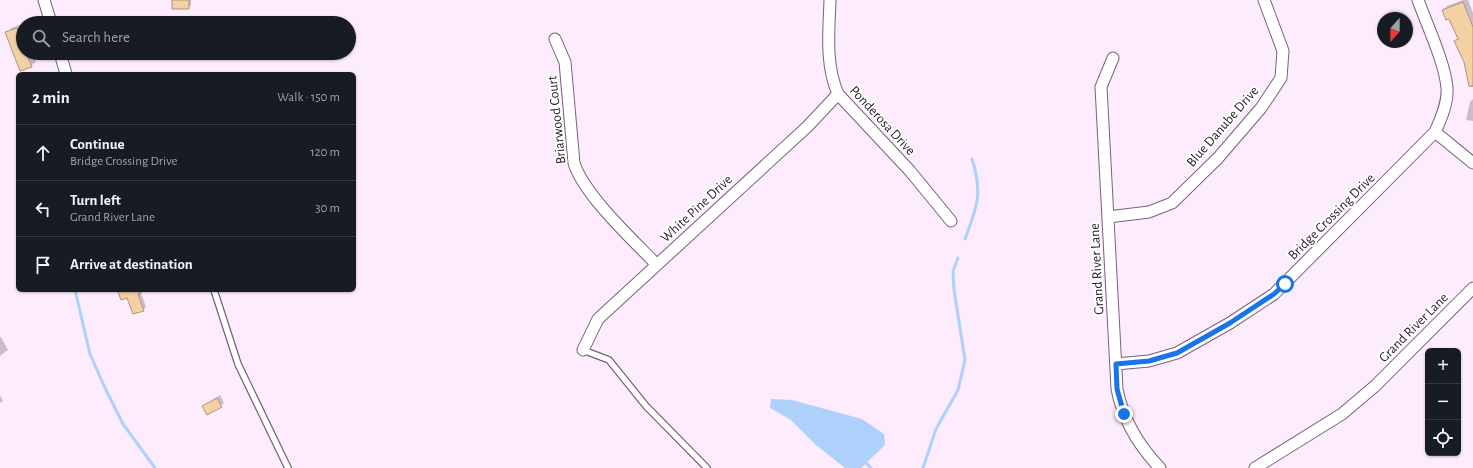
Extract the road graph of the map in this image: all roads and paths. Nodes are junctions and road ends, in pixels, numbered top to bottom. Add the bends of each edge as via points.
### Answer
1 (44, 0) edge
2 (830, 0) edge
3 (1264, 0) edge
4 (1418, 0) edge
5 (49, 16) edge
6 (555, 39) dead end
7 (1113, 58) dead end
8 (62, 60) edge
9 (65, 72) edge
10 (838, 94) junction
11 (1435, 132) junction
12 (1473, 163) edge
13 (1108, 217) junction
14 (951, 221) dead end
15 (657, 266) junction
16 (1473, 288) edge
17 (215, 292) edge
18 (583, 350) joint
19 (1116, 364) junction
20 (288, 468) edge
21 (707, 468) edge
22 (1160, 468) edge
23 (1255, 468) edge

1 - 5 street
2 - 10 street, Ponderosa Drive via 830,59 832,80
3 - 13 street, Blue Danube Drive via 1283,51 1282,78 1261,108 1218,158 1172,203 1149,212
4 - 11 street, Bridge Crossing Drive via 1441,62 1447,88 1441,120
6 - 15 street, Briarwood Court via 565,62 574,163 578,175 596,199
7 - 13 street, Grand River Lane via 1101,87
8 - 9 street
10 - 14 street, Ponderosa Drive via 910,171
10 - 15 street, White Pine Drive via 808,126
11 - 12 street
11 - 19 street, Bridge Crossing Drive via 1274,294 1177,353 1149,361
13 - 19 street, Grand River Lane
15 - 18 street, White Pine Drive via 598,319
16 - 23 street, Grand River Lane via 1375,386 1342,414
17 - 20 lane via 238,364
18 - 21 lane via 609,360 646,406
19 - 22 street, Grand River Lane via 1119,402 1129,426 1145,453

